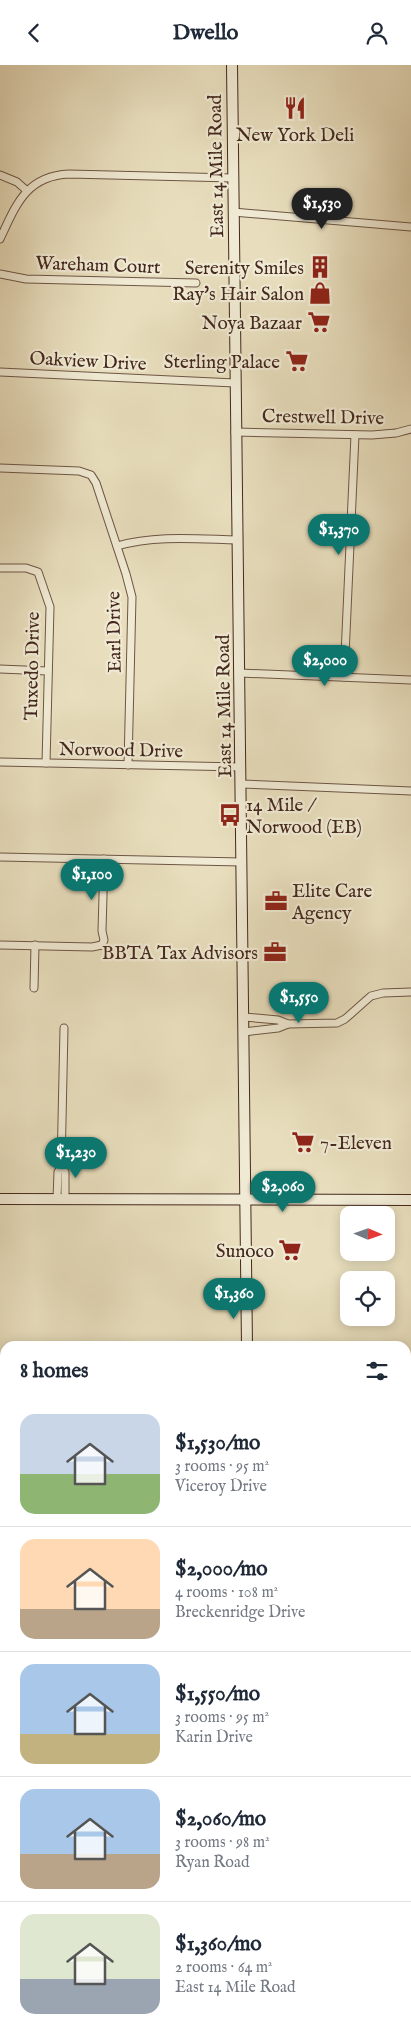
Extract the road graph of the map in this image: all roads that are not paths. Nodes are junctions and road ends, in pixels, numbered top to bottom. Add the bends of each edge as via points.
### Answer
1 (232, 65) edge
2 (0, 175) edge
3 (233, 178) junction
4 (26, 191) junction
5 (233, 212) junction
6 (411, 227) edge
7 (0, 239) edge
8 (0, 274) edge
9 (196, 283) dead end
10 (0, 373) edge
11 (235, 383) junction
12 (411, 429) edge
13 (235, 432) junction
14 (355, 435) junction
15 (0, 469) edge
16 (237, 541) junction
17 (117, 546) junction
18 (0, 568) edge
19 (0, 669) edge
20 (48, 671) junction
21 (240, 673) junction
22 (344, 677) junction
23 (411, 680) edge
24 (0, 762) edge
25 (46, 763) junction
26 (128, 765) junction
27 (241, 767) junction
28 (241, 783) junction
29 (411, 791) edge
30 (0, 857) edge
31 (104, 859) junction
32 (242, 862) junction
33 (0, 945) edge
34 (35, 945) junction
35 (34, 988) dead end
36 (411, 992) edge
37 (244, 1017) junction
38 (288, 1024) junction
39 (64, 1027) dead end
40 (244, 1032) junction
41 (0, 1199) edge
42 (61, 1199) junction
43 (245, 1200) junction
44 (411, 1200) edge
45 (247, 1341) edge

1 - 3 main road, East 14 Mile Road
2 - 4 street via 17,182
3 - 4 street via 62,174 45,179
3 - 5 main road, East 14 Mile Road
4 - 7 street
5 - 6 street
5 - 11 main road, East 14 Mile Road
8 - 9 street, Wareham Court via 26,279
10 - 11 street, Oakview Drive
11 - 13 main road, East 14 Mile Road
12 - 14 street, Crestwell Drive
13 - 14 street, Crestwell Drive
13 - 16 main road, East 14 Mile Road
14 - 22 street
15 - 17 street, Earl Drive via 79,471 91,475
16 - 17 street via 155,538
16 - 21 main road, East 14 Mile Road
17 - 26 street, Earl Drive via 132,597
18 - 20 street, Tuxedo Drive via 26,568 38,572 50,607
19 - 20 street
20 - 25 street, Tuxedo Drive
21 - 22 street
21 - 27 main road, East 14 Mile Road
22 - 23 street
24 - 25 street, Norwood Drive
25 - 26 street, Norwood Drive
26 - 27 street, Norwood Drive
27 - 28 main road, East 14 Mile Road
28 - 29 street
28 - 32 main road, East 14 Mile Road
30 - 31 street
31 - 32 street
31 - 34 street via 104,943 98,947
32 - 37 main road, East 14 Mile Road
33 - 34 street
34 - 35 street
36 - 38 street via 371,996 337,1023
37 - 38 street
37 - 40 main road, East 14 Mile Road
38 - 40 street
39 - 42 street via 62,1167 58,1172
40 - 43 main road, East 14 Mile Road
41 - 42 main road
42 - 43 main road
43 - 44 main road
43 - 45 main road, East 14 Mile Road

